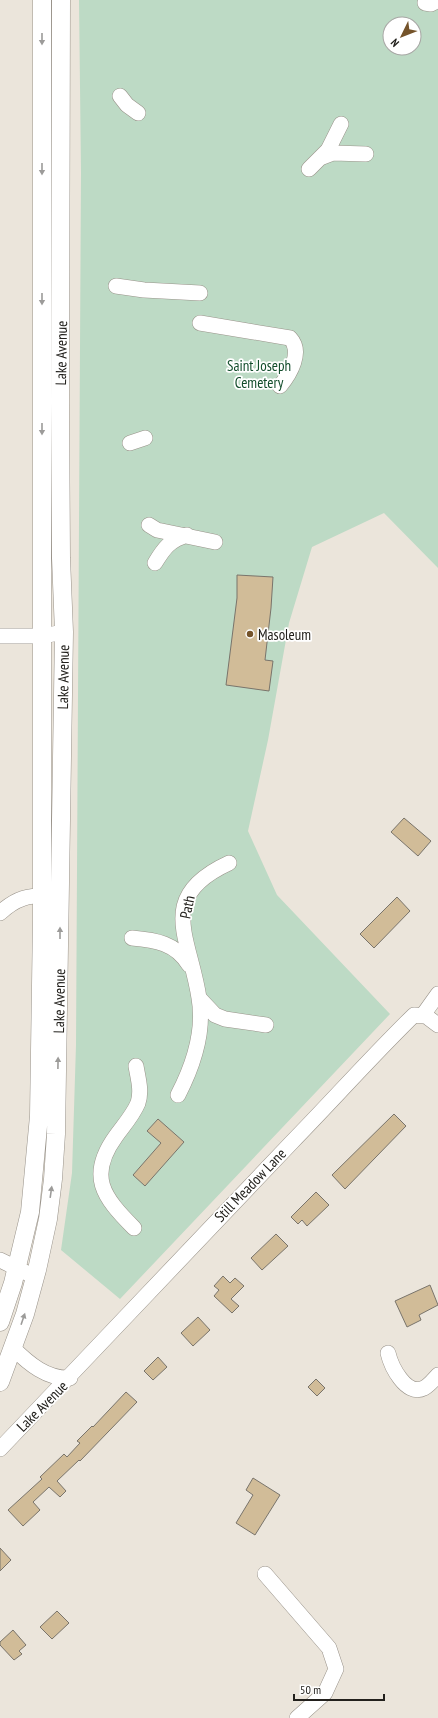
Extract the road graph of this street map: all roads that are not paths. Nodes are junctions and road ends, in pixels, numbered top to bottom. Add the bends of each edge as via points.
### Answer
1 (42, 0) edge
2 (61, 0) edge
3 (120, 96) dead end
4 (138, 113) dead end
5 (341, 124) dead end
6 (366, 154) dead end
7 (320, 158) junction
8 (309, 169) dead end
9 (116, 286) dead end
10 (200, 293) dead end
11 (200, 323) dead end
12 (280, 386) dead end
13 (145, 438) dead end
14 (130, 443) dead end
15 (150, 525) dead end
16 (187, 535) junction
17 (215, 542) dead end
18 (155, 563) dead end
19 (64, 632) junction
20 (0, 636) edge
21 (42, 636) junction
22 (230, 863) dead end
23 (60, 893) junction
24 (42, 894) junction
25 (0, 913) edge
26 (132, 938) dead end
27 (186, 938) junction
28 (175, 949) junction
29 (193, 971) junction
30 (438, 994) edge
31 (200, 999) junction
32 (424, 1015) junction
33 (438, 1025) edge
34 (266, 1026) dead end
35 (136, 1066) dead end
36 (178, 1095) dead end
37 (134, 1228) dead end
38 (0, 1260) edge
39 (17, 1268) junction
40 (35, 1277) junction
41 (0, 1322) edge
42 (13, 1348) junction
43 (388, 1353) dead end
44 (438, 1375) edge
45 (70, 1378) junction
46 (0, 1382) edge
47 (0, 1449) edge
48 (265, 1574) dead end
49 (297, 1718) edge

1 -> 21 main road, Lake Avenue
2 - 19 main road, Lake Avenue via 60,410
3 - 4 street
5 - 7 street via 335,140
6 - 7 street via 333,153
7 - 8 street
9 - 10 street
11 - 12 street via 290,338 296,349 294,364 289,376
13 - 14 street
15 - 16 street via 157,530
16 - 17 street
16 - 18 street via 165,546
19 - 21 street
19 - 23 main road, Lake Avenue
20 - 21 street
21 - 24 main road, Lake Avenue
22 - 27 street, Path via 207,874 191,890 183,912
23 - 24 street
40 -> 23 main road, Lake Avenue via 48,1219 56,1134
24 - 25 street via 25,896 10,903
24 - 39 main road, Lake Avenue via 36,1166 30,1212
26 - 28 street, Path via 161,942
27 - 28 street
27 - 29 street, Path
28 - 29 street, Path
29 - 31 street, Path
30 - 32 street
31 - 34 street, Path via 215,1015 224,1019
31 - 36 street, Path via 201,1020 196,1050
32 - 33 street
32 - 45 street, Still Meadow Lane via 414,1016 383,1045
35 - 37 street via 140,1087 138,1102 102,1160 100,1179 108,1200
38 - 39 street
39 - 40 street
39 - 41 main road, Lake Avenue
42 -> 40 main road, Lake Avenue
42 - 45 street, Lake Avenue via 23,1358 48,1374
42 - 46 main road, Lake Avenue
43 - 44 street via 394,1371 410,1387 425,1388
45 - 47 street, Lake Avenue
48 - 49 street via 328,1648 336,1669 325,1693

